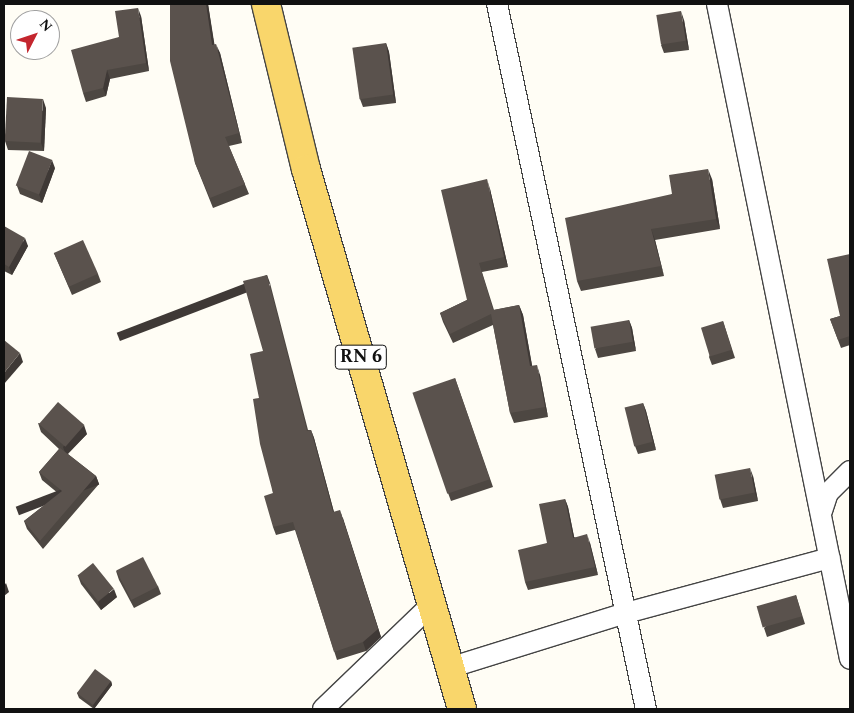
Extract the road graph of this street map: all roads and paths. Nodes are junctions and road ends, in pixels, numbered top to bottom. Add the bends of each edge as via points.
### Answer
1 (266, 4) edge
2 (497, 4) edge
3 (717, 4) edge
4 (850, 471) edge
5 (822, 511) junction
6 (830, 558) junction
7 (431, 604) junction
8 (626, 613) junction
9 (850, 659) edge
10 (449, 668) junction
11 (323, 709) edge
12 (462, 709) edge
13 (646, 709) edge

1 - 7 main road, RN 6 via 306,168
2 - 8 street
3 - 5 street
4 - 5 street via 828,493
5 - 6 street
6 - 8 street
6 - 9 street
7 - 10 main road, RN 6
7 - 11 street
8 - 10 street
8 - 13 street
10 - 12 main road, RN 6

